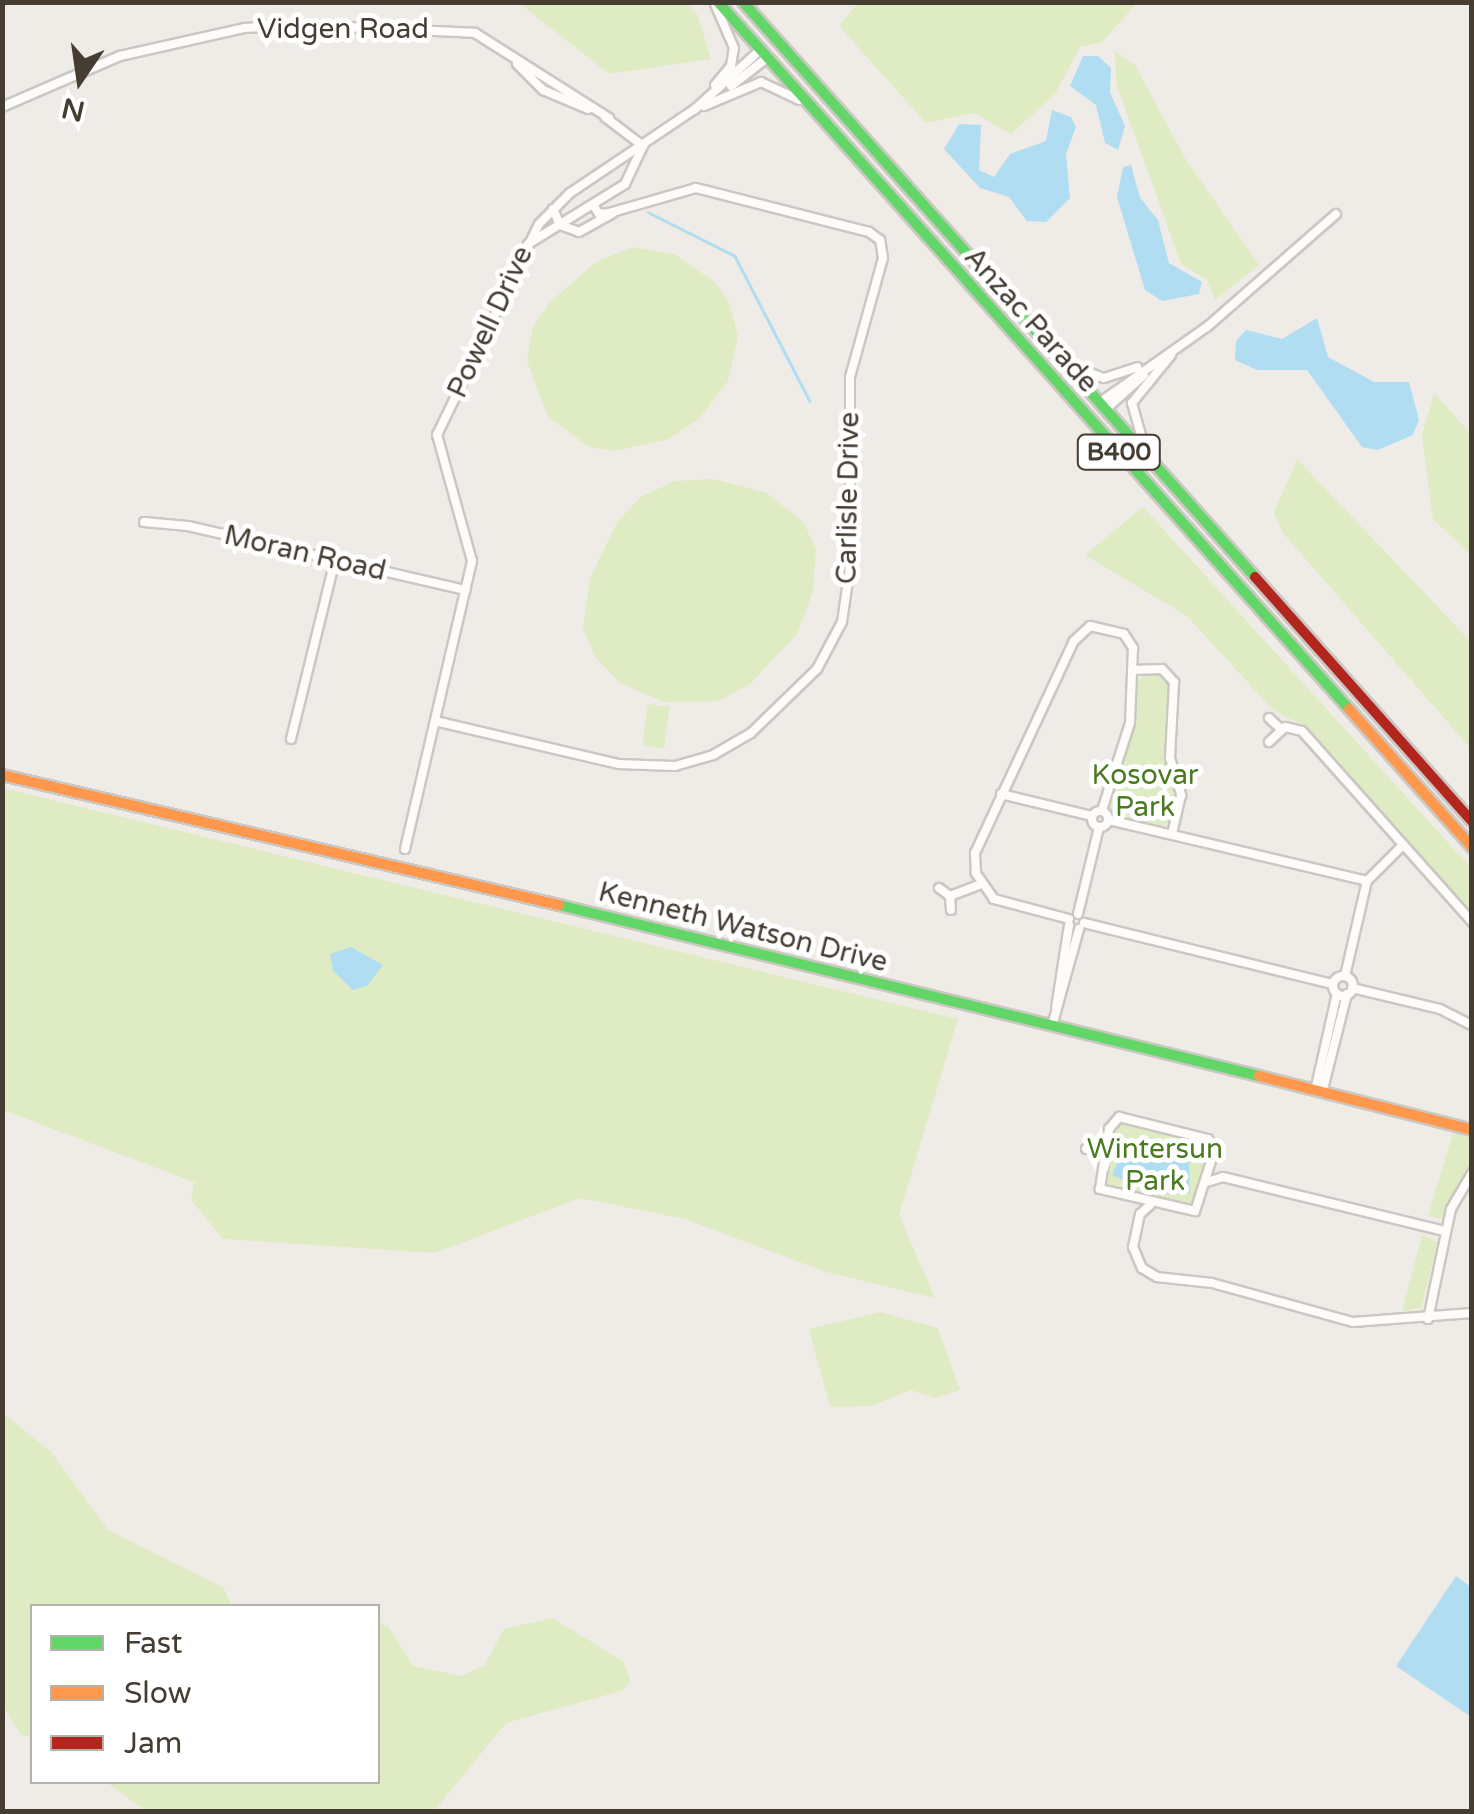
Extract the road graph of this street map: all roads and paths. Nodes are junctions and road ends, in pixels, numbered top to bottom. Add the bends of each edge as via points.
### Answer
1 (716, 2) edge
2 (743, 2) edge
3 (777, 40) junction
4 (764, 54) junction
5 (2, 106) edge
6 (684, 117) junction
7 (822, 120) junction
8 (643, 146) junction
9 (612, 164) junction
10 (625, 184) junction
11 (594, 206) junction
12 (554, 208) junction
13 (616, 211) junction
14 (1336, 214) dead end
15 (560, 224) junction
16 (524, 247) junction
17 (1182, 344) junction
18 (1053, 352) junction
19 (1102, 407) junction
20 (1089, 418) junction
21 (1154, 464) junction
22 (144, 522) dead end
23 (334, 560) junction
24 (466, 590) junction
25 (1132, 670) junction
26 (1269, 718) dead end
27 (435, 721) junction
28 (1281, 729) junction
29 (292, 740) dead end
30 (1269, 742) dead end
31 (2, 774) edge
32 (1001, 794) junction
33 (1102, 810) junction
34 (1092, 816) junction
35 (1108, 820) junction
36 (1472, 821) edge
37 (1099, 827) junction
38 (1172, 834) junction
39 (1403, 845) junction
40 (1472, 847) edge
41 (405, 850) dead end
42 (1367, 880) junction
43 (982, 884) junction
44 (939, 888) dead end
45 (950, 896) junction
46 (952, 910) dead end
47 (1072, 919) junction
48 (1472, 922) edge
49 (1082, 926) junction
50 (1345, 976) junction
51 (1335, 988) junction
52 (1350, 991) junction
53 (1056, 1008) junction
54 (1472, 1025) edge
55 (1052, 1026) junction
56 (1318, 1092) junction
57 (1472, 1130) edge
58 (1107, 1139) junction
59 (1211, 1162) junction
60 (1100, 1165) junction
61 (1472, 1173) edge
62 (1223, 1177) junction
63 (1206, 1185) junction
64 (1131, 1200) junction
65 (1150, 1205) junction
66 (1139, 1217) junction
67 (1445, 1231) junction
68 (1472, 1312) edge
69 (1428, 1320) junction

1 - 4 main road, Anzac Parade / B400
1 - 6 street via 732,36 732,62
2 - 3 main road, Anzac Parade / B400
3 - 4 main road
3 - 18 main road, Anzac Parade / B400
4 - 6 street, Powell Drive
4 - 7 main road, Anzac Parade / B400
5 - 8 street, Vidgen Road via 104,60 262,26 458,30 479,34
6 - 7 street via 761,82 782,88
6 - 8 street, Powell Drive
7 - 20 main road, Anzac Parade / B400
8 - 9 street, Powell Drive
8 - 10 street
9 - 10 street
9 - 12 street, Powell Drive
10 - 11 street
11 - 13 street, Carlisle Drive via 600,214
11 - 15 street
12 - 15 street
12 - 16 street, Powell Drive
13 - 15 street, Carlisle Drive via 584,231
13 - 27 street, Carlisle Drive via 696,188 880,240 882,258 850,381 850,568 840,628 817,669 752,732 716,754 675,766 618,764
14 - 17 street
15 - 16 street
16 - 24 street, Powell Drive via 437,435 471,549
17 - 18 street via 1109,378 1085,374
17 - 19 street
17 - 21 street via 1141,384 1132,403 1136,430
18 - 19 main road, Anzac Parade / B400
19 - 20 main road
19 - 21 main road, Anzac Parade / B400
20 - 40 main road, Anzac Parade / B400
21 - 36 main road, Anzac Parade / B400
22 - 23 street, Moran Road
23 - 24 street, Moran Road
23 - 29 street
24 - 27 street
25 - 32 street via 1127,636 1093,626 1079,633
25 - 33 street via 1126,737
25 - 38 street via 1162,669 1174,682 1170,758 1182,795
26 - 28 street
27 - 41 street
28 - 30 street
28 - 39 street via 1302,731
31 - 55 main road, Kenneth Watson Drive
32 - 34 street
32 - 43 street via 978,842
33 - 34 street
33 - 35 street
34 - 37 street
35 - 37 street
35 - 38 street
37 - 47 street
38 - 42 street
39 - 42 street
39 - 48 street
42 - 50 street
43 - 45 street
43 - 47 street via 1001,903
44 - 45 street
45 - 46 street
47 - 49 street
47 - 49 street
47 - 53 street
49 - 51 street
49 - 53 street
50 - 51 street
50 - 52 street
51 - 52 street
51 - 56 street
52 - 54 street via 1440,1009
52 - 56 street
53 - 55 street
55 - 56 main road, Kenneth Watson Drive
56 - 57 main road, Kenneth Watson Drive
58 - 59 street via 1113,1122 1128,1117 1203,1136 1213,1147
58 - 60 street
58 - 60 street via 1086,1148
59 - 62 street
59 - 63 street
60 - 64 street via 1102,1191
61 - 67 street
62 - 63 street
62 - 67 street
63 - 65 street via 1194,1213
64 - 65 street
64 - 66 street
65 - 66 street
66 - 69 street via 1134,1254 1157,1278 1230,1287 1330,1318
67 - 69 street
68 - 69 street

